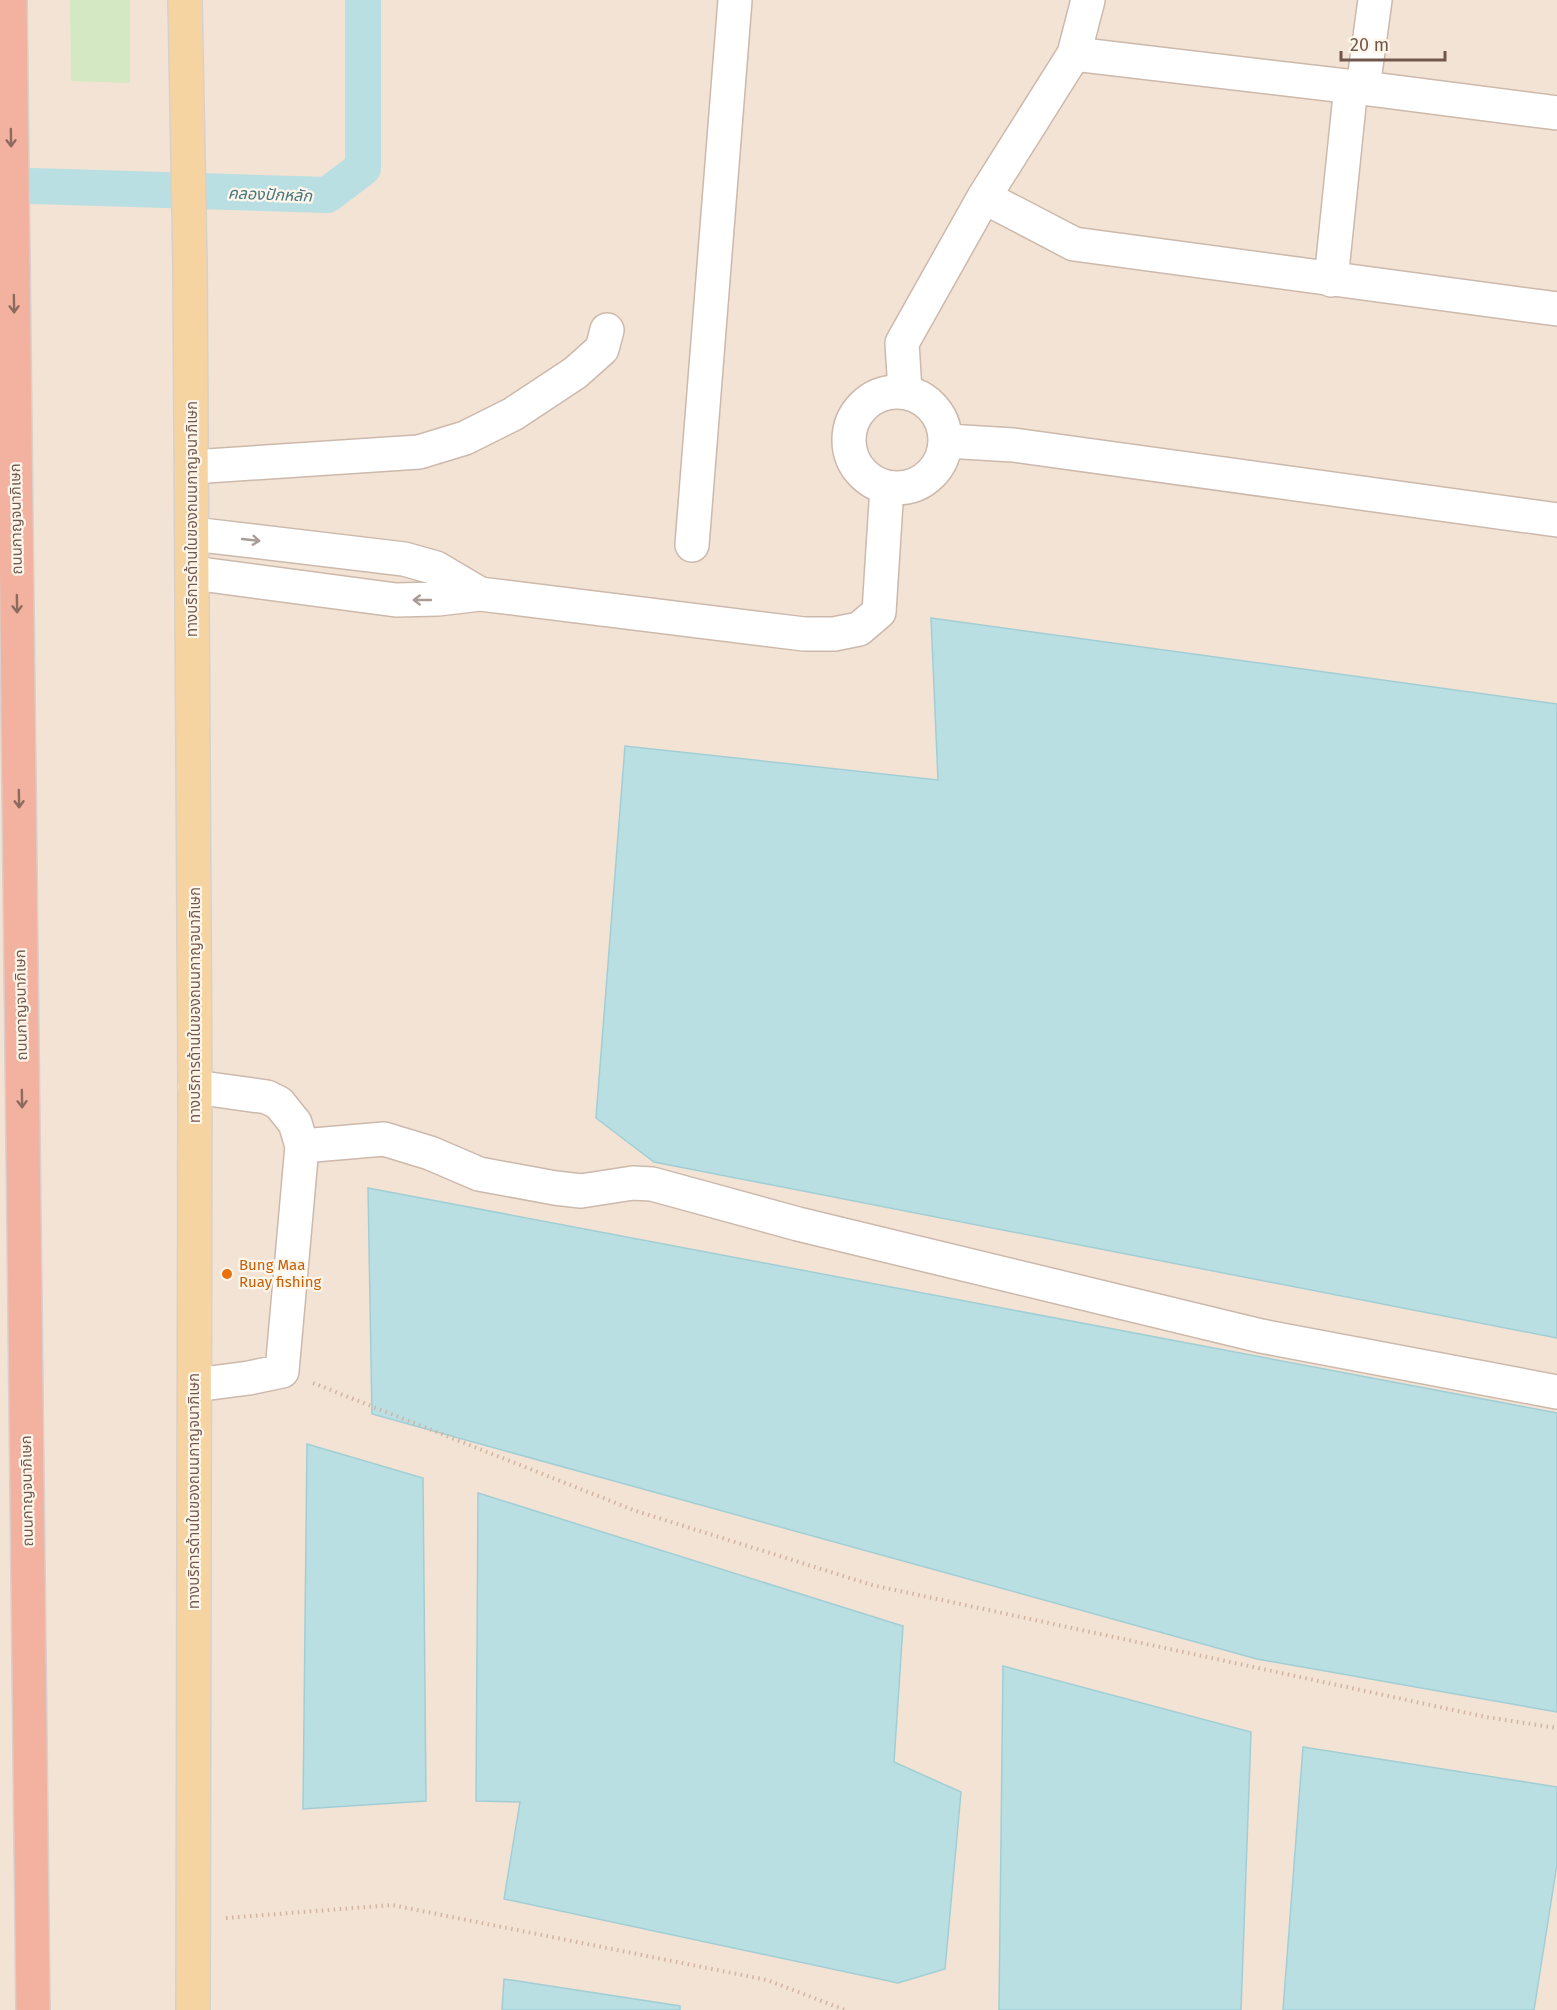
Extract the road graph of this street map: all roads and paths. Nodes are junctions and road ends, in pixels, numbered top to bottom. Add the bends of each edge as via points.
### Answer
1 (10, 0) edge
2 (184, 0) edge
3 (735, 0) edge
4 (1088, 0) edge
5 (1375, 0) edge
6 (1074, 54) junction
7 (1357, 87) junction
8 (1557, 113) edge
9 (984, 197) junction
10 (1330, 280) junction
11 (1557, 309) edge
12 (607, 330) dead end
13 (905, 391) junction
14 (946, 441) junction
15 (192, 466) junction
16 (887, 487) junction
17 (1557, 520) edge
18 (193, 534) junction
19 (692, 544) dead end
20 (193, 573) junction
21 (480, 594) junction
22 (195, 1087) junction
23 (302, 1146) junction
24 (282, 1371) junction
25 (195, 1385) junction
26 (1557, 1392) edge
27 (1557, 1728) edge
28 (192, 1921) junction
29 (33, 2010) edge
30 (193, 2010) edge
31 (845, 2010) edge

1 -> 29 highway, ถนนกาญจนาภิเษก
2 - 15 main road, ทางบริการด้านในของถนนกาญจนาภิเษก
3 - 19 street
4 - 6 street
5 - 7 street
6 - 7 street
6 - 9 street
7 - 8 street
7 - 10 street
9 - 10 street via 1074,244
9 - 13 street via 902,343
10 - 11 street
12 - 15 street via 603,349 575,373 513,414 465,438 419,452
13 - 14 street via 927,400 942,418
13 - 16 street via 881,393 861,406 850,426 849,450 859,471
14 - 16 street via 940,464 924,481 901,489
14 - 17 street via 1013,445
15 - 18 main road, ทางบริการด้านในของถนนกาญจนาภิเษก
16 - 21 street via 879,612 859,629 804,634
18 - 20 main road, ทางบริการด้านในของถนนกาญจนาภิเษก
18 -> 21 street via 404,559 436,568
21 -> 20 street via 396,600
20 - 22 main road, ทางบริการด้านในของถนนกาญจนาภิเษก
22 - 23 street via 267,1097 279,1103 295,1123
22 - 25 main road, ทางบริการด้านในของถนนกาญจนาภิเษก
23 - 24 street
23 - 26 street via 384,1139 479,1174 555,1188 581,1191 652,1184 798,1224 1261,1336
24 - 25 street
24 - 27 path via 636,1511 872,1585 1486,1718
25 - 28 main road, ทางบริการด้านในของถนนกาญจนาภิเษก
28 - 30 main road, ทางบริการด้านในของถนนกาญจนาภิเษก
28 - 31 path via 392,1905 767,1980

